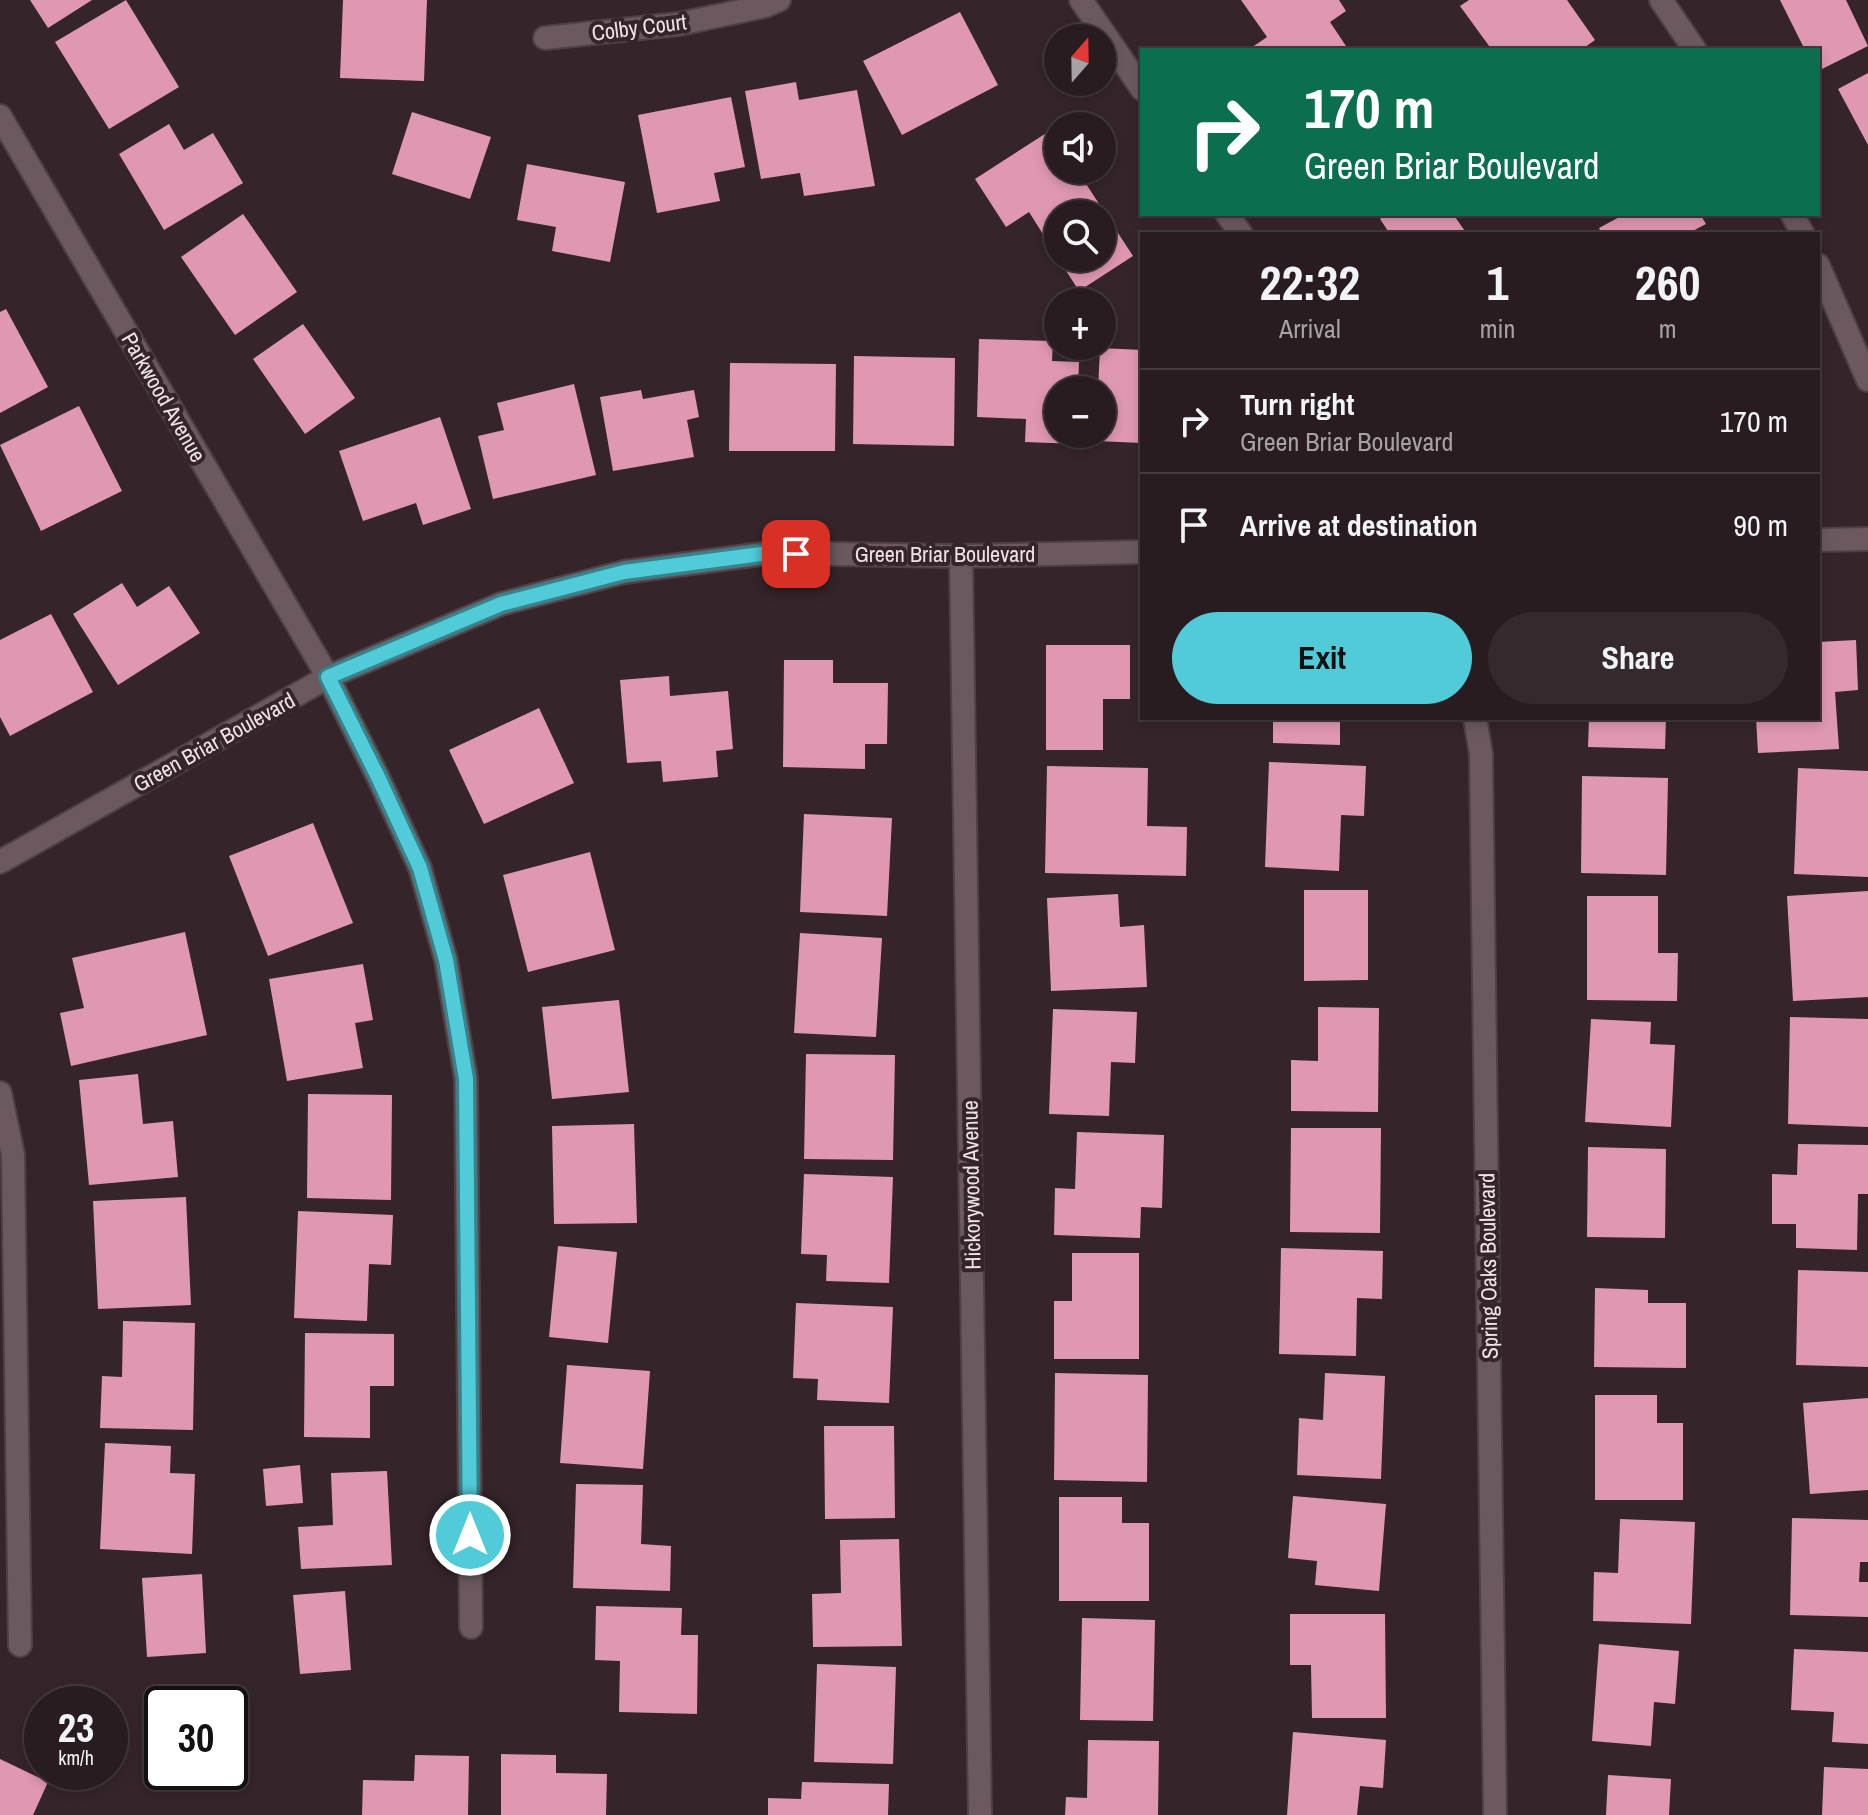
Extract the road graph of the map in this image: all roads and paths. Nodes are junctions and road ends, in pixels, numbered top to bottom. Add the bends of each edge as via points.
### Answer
1 (779, 0) edge
2 (1081, 0) edge
3 (1661, 0) edge
4 (545, 38) dead end
5 (1694, 48) edge
6 (1140, 86) edge
7 (0, 116) edge
8 (1820, 270) edge
9 (1868, 380) edge
10 (1868, 539) edge
11 (1820, 540) edge
12 (1140, 552) edge
13 (961, 556) junction
14 (328, 677) junction
15 (1475, 720) edge
16 (0, 862) edge
17 (0, 1093) edge
18 (471, 1627) dead end
19 (20, 1645) dead end
20 (980, 1815) edge
21 (1495, 1815) edge

1 - 4 street, Colby Court via 679,24
2 - 6 street
3 - 5 street
7 - 14 street, Parkwood Avenue
8 - 9 street
10 - 11 street
12 - 13 street, Green Briar Boulevard
13 - 14 street, Green Briar Boulevard via 769,553 624,572 501,604
13 - 20 street, Hickorywood Avenue
14 - 16 street, Green Briar Boulevard
14 - 18 street, Parkwood Avenue via 420,868 446,960 466,1079
15 - 21 street, Spring Oaks Boulevard via 1481,754
17 - 19 street via 13,1155

